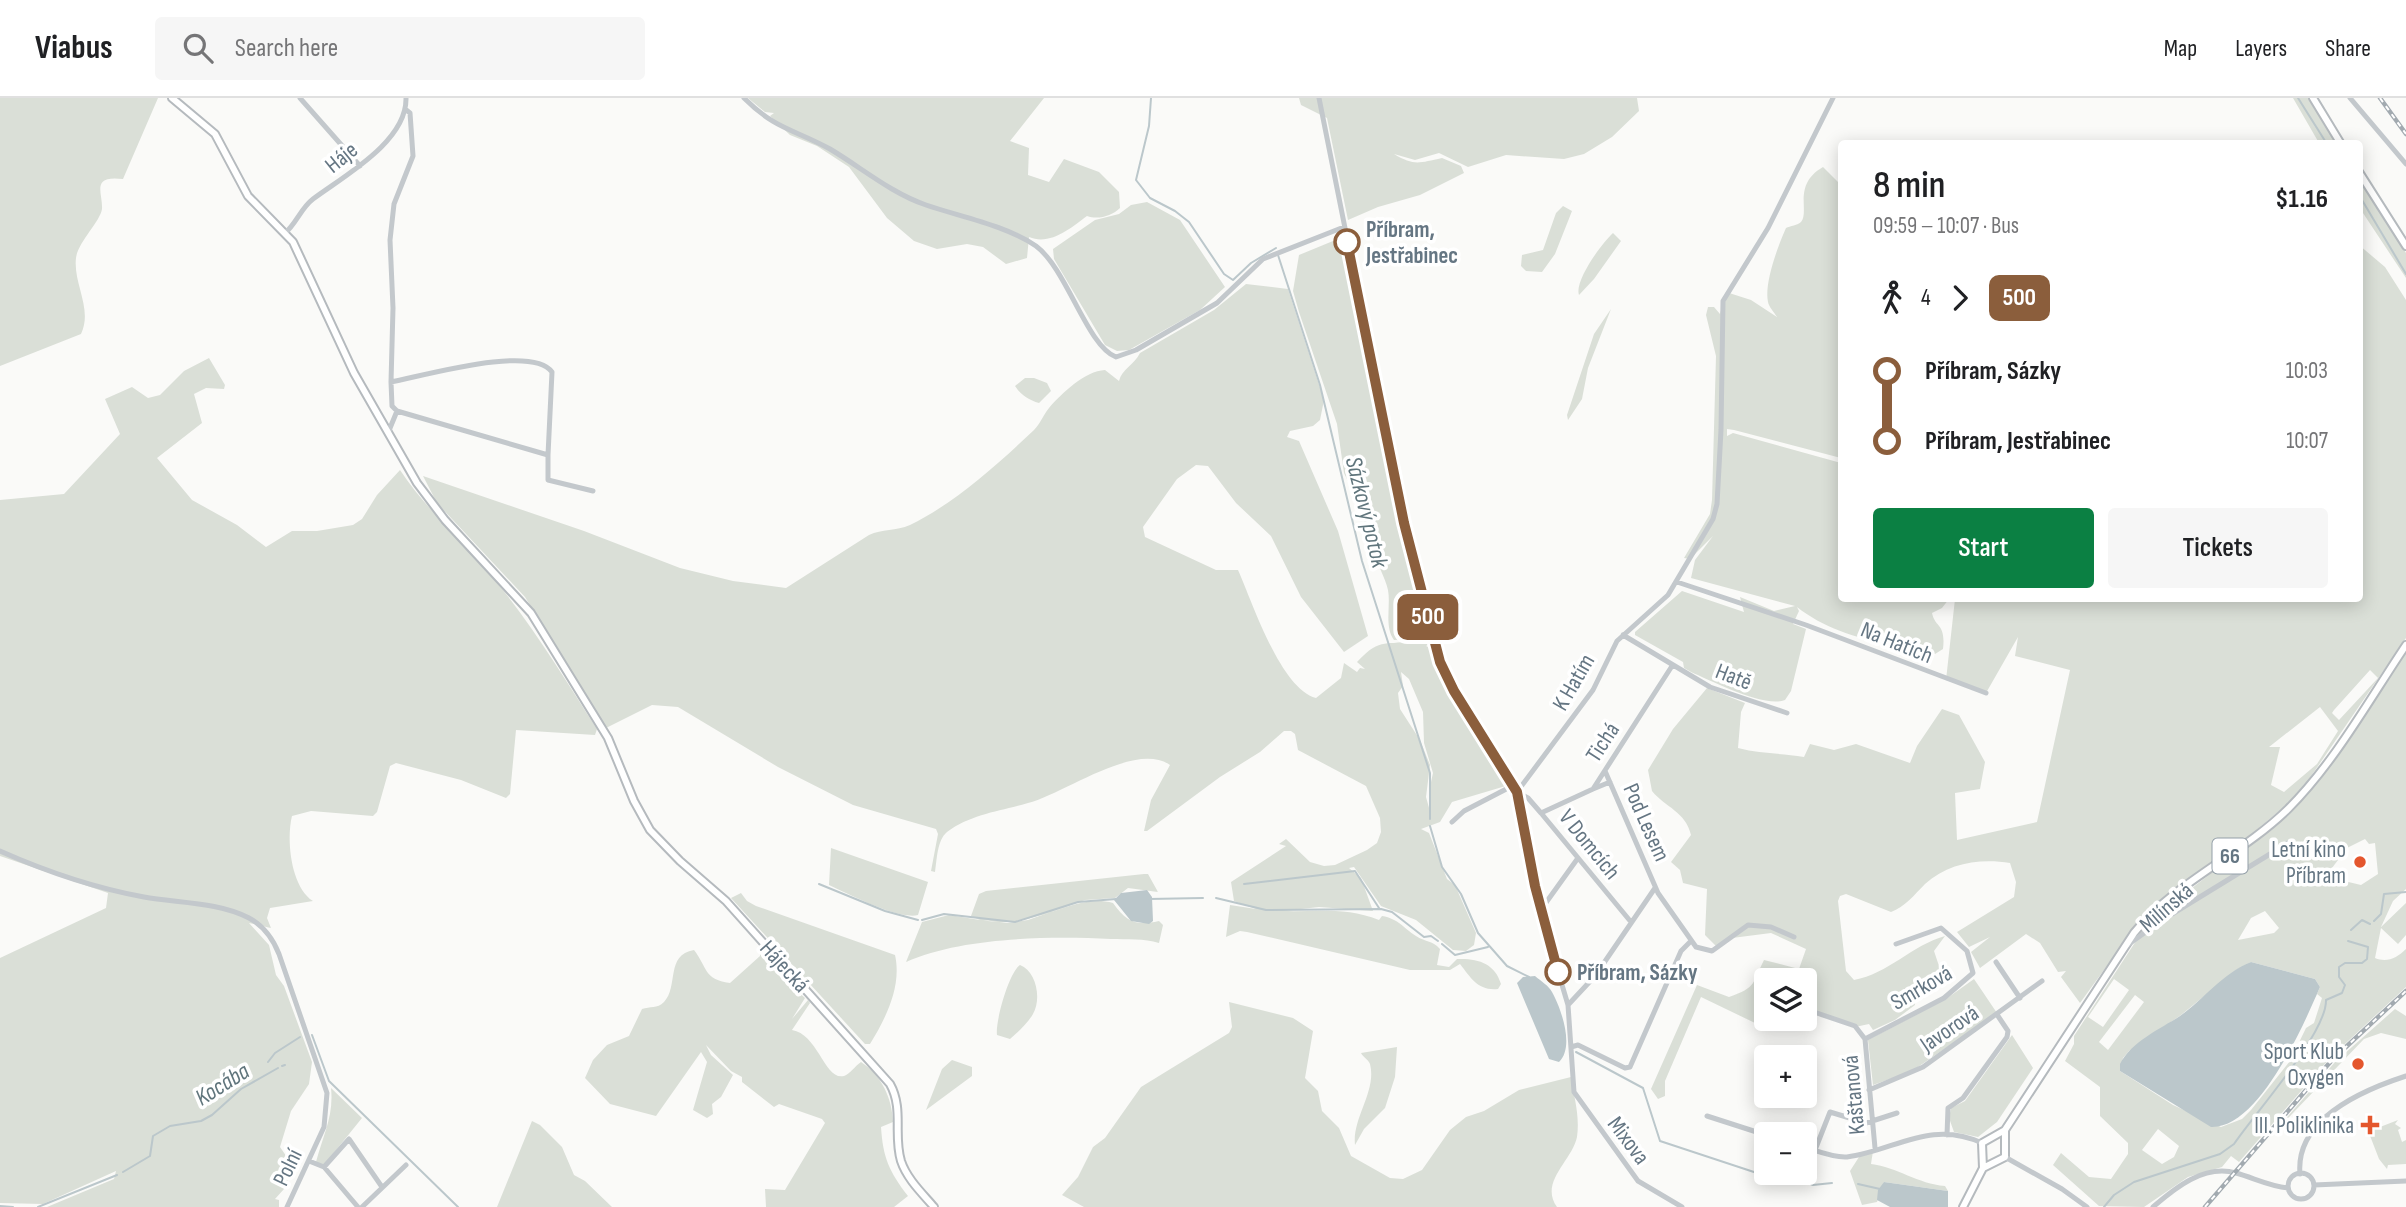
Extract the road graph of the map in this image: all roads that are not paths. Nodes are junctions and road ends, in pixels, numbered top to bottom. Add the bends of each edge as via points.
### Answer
1 (172, 98) edge
2 (300, 98) edge
3 (406, 98) edge
4 (744, 98) edge
5 (1319, 98) edge
6 (1833, 98) edge
7 (2313, 98) edge
8 (2350, 98) edge
9 (405, 109) junction
10 (2339, 140) edge
11 (2406, 164) edge
12 (360, 166) junction
13 (2363, 178) edge
14 (1344, 227) junction
15 (285, 233) junction
16 (2406, 246) edge
17 (391, 382) junction
18 (397, 411) junction
19 (388, 433) junction
20 (548, 455) junction
21 (593, 491) dead end
22 (1677, 582) junction
23 (1623, 635) junction
24 (2406, 645) edge
25 (1672, 666) junction
26 (1986, 693) dead end
27 (1787, 713) dead end
28 (1605, 771) junction
29 (1610, 782) junction
30 (1514, 785) junction
31 (1593, 789) junction
32 (1517, 792) junction
33 (1451, 809) dead end
34 (1541, 813) junction
35 (1458, 815) junction
36 (1452, 822) dead end
37 (2288, 843) dead end
38 (0, 851) edge
39 (1578, 858) junction
40 (1655, 888) junction
41 (1540, 911) junction
42 (1631, 922) junction
43 (1794, 937) dead end
44 (1690, 942) junction
45 (1896, 944) dead end
46 (2125, 947) junction
47 (1996, 962) dead end
48 (2042, 981) dead end
49 (2020, 998) junction
50 (1568, 1005) junction
51 (1817, 1013) edge
52 (1998, 1016) junction
53 (1865, 1039) junction
54 (1571, 1047) junction
55 (2406, 1076) edge
56 (1869, 1090) junction
57 (1897, 1113) dead end
58 (1707, 1116) dead end
59 (1872, 1122) junction
60 (2006, 1130) junction
61 (1754, 1131) edge
62 (1947, 1135) junction
63 (1995, 1137) junction
64 (2004, 1141) junction
65 (1982, 1143) junction
66 (1817, 1145) edge
67 (1875, 1148) junction
68 (1817, 1150) edge
69 (2005, 1157) junction
70 (1983, 1158) junction
71 (309, 1161) junction
72 (1991, 1163) junction
73 (406, 1165) dead end
74 (324, 1167) junction
75 (1983, 1168) junction
76 (2300, 1174) junction
77 (2406, 1181) edge
78 (2314, 1185) junction
79 (382, 1187) junction
80 (2288, 1188) junction
81 (2304, 1199) junction
82 (287, 1207) edge
83 (360, 1207) edge
84 (934, 1207) edge
85 (1682, 1207) edge
86 (1963, 1207) edge
87 (2087, 1207) edge
88 (2152, 1207) edge
89 (2305, 1207) edge

1 - 15 main road, Hájecká via 215,134 242,188
2 - 12 street
3 - 9 street, Háje
4 - 14 street via 774,124 831,150 908,198 1037,247 1056,267 1102,347 1116,357 1216,303 1263,259
5 - 14 street
6 - 22 street, K Hatím via 1768,228 1723,301 1717,504 1709,528
7 - 10 main road
8 - 11 street
9 - 12 street, Háje via 393,133
9 - 17 street via 410,113 414,147 394,204 390,240
12 - 15 street, Háje via 310,201
13 - 16 main road
14 - 30 street via 1404,523 1440,662
15 - 19 main road, Hájecká via 300,253 354,373
17 - 18 street via 392,406
17 - 20 street via 520,358 548,367 552,372
18 - 19 street
18 - 20 street
19 - 84 main road, Hájecká via 430,501 531,613 608,738 650,830 726,901 890,1084 898,1102 900,1159
20 - 21 street via 548,480
22 - 23 street, K Hatím via 1661,604
22 - 26 street, Na Hatích
23 - 25 street
23 - 32 street, K Hatím via 1588,698
24 - 46 main road, Milínská / 66 via 2331,757 2288,809 2156,909
25 - 27 street, Hatě via 1710,687
25 - 28 street, Tichá
28 - 29 street, Pod Lesem
28 - 31 street, Tichá
29 - 31 street
29 - 40 street, Pod Lesem
30 - 32 street
30 - 35 street
31 - 34 street, Tichá
32 - 34 street, V Domcích
32 - 41 street, Mixova
33 - 35 street
34 - 39 street, V Domcích
35 - 36 street
37 - 46 street
38 - 71 street, Polní via 111,889 232,911 260,926 279,954 322,1076 327,1111
39 - 41 street
39 - 42 street, V Domcích
40 - 42 street
40 - 44 street, Pod Lesem
41 - 50 street, Mixova
42 - 50 street via 1595,976
43 - 44 street via 1748,925 1712,951 1700,950
44 - 54 street via 1681,951 1630,1067 1578,1045
45 - 53 street, Smrková via 1941,928 1967,951 1973,973 1944,998
46 - 60 main road, Milínská / 66
47 - 49 street
48 - 49 street, Javorová
49 - 52 street, Javorová
50 - 54 street, Mixova
51 - 53 street via 1855,1026
52 - 56 street, Javorová via 1923,1067
52 - 62 street via 2007,1037 1963,1098 1948,1108
53 - 56 street, Kaštanová
54 - 85 street, Mixova via 1577,1098 1631,1174
55 - 76 street via 2368,1091 2316,1126 2303,1147
56 - 59 street, Kaštanová
57 - 59 street
58 - 61 street
59 - 66 street via 1829,1112
59 - 67 street, Kaštanová
60 - 63 main road, Milínská / 66
60 - 64 main road, Milínská
62 - 65 street
62 - 67 street
63 - 64 main road
63 - 65 main road, Milínská
64 - 69 main road, Milínská
65 - 70 main road
67 - 68 street via 1845,1157
69 - 72 main road
69 - 87 street
70 - 72 main road
70 - 75 main road
71 - 74 street
71 - 82 street, Polní
72 - 75 main road
73 - 79 street
74 - 79 street via 349,1139
74 - 83 street
75 - 86 main road
76 - 78 street via 2310,1177
76 - 80 street
77 - 78 street
78 - 81 street
79 - 83 street
80 - 81 street via 2294,1197
80 - 88 street via 2234,1172 2211,1172 2181,1185
81 - 89 street

